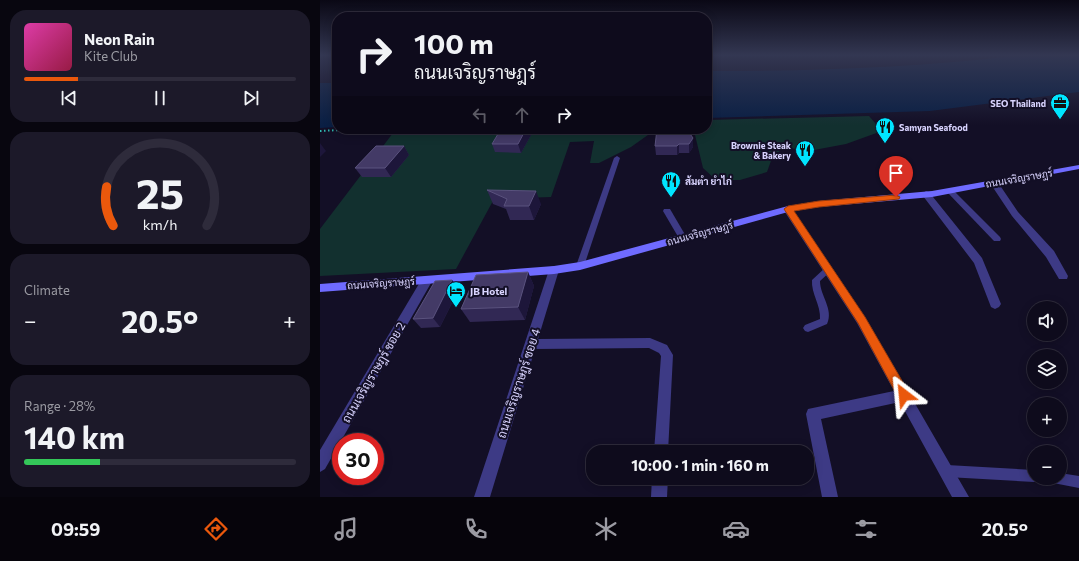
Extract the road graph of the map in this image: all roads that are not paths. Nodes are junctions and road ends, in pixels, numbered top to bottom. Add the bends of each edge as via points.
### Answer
1 (617, 158) dead end
2 (1079, 167) edge
3 (994, 183) junction
4 (950, 191) junction
5 (926, 194) junction
6 (788, 209) junction
7 (667, 211) dead end
8 (683, 238) junction
9 (997, 239) dead end
10 (580, 266) junction
11 (554, 270) junction
12 (828, 270) junction
13 (1063, 276) dead end
14 (427, 280) junction
15 (320, 288) edge
16 (995, 304) dead end
17 (808, 328) dead end
18 (530, 344) junction
19 (904, 395) junction
20 (661, 445) edge
21 (320, 464) edge
22 (947, 471) junction
23 (1027, 476) edge
24 (1067, 480) edge
25 (1079, 482) edge
26 (660, 485) edge
27 (482, 497) edge
28 (659, 497) edge
29 (830, 497) edge
30 (961, 497) edge

1 - 10 lane
2 - 3 main road, ถนนเจริญราษฎร์
3 - 4 main road, ถนนเจริญราษฎร์
3 - 13 street via 1015,214 1050,254
4 - 5 main road, ถนนเจริญราษฎร์
4 - 9 lane
5 - 6 main road, ถนนเจริญราษฎร์
5 - 16 street via 978,261
6 - 8 main road, ถนนเจริญราษฎร์
6 - 12 street
7 - 8 lane
8 - 10 main road, ถนนเจริญราษฎร์
10 - 11 main road, ถนนเจริญราษฎร์
11 - 14 main road, ถนนเจริญราษฎร์
11 - 18 street, ถนนเจริญราษฎร์ ซอย 4
12 - 17 lane via 816,280 815,288 826,312 824,321
12 - 19 street via 861,320
14 - 15 main road, ถนนเจริญราษฎร์
14 - 21 street, ถนนเจริญราษฎร์ ซอย 2
18 - 20 street via 650,344 663,349 667,355
18 - 27 street, ถนนเจริญราษฎร์ ซอย 4
19 - 22 street
19 - 29 street via 813,414
22 - 23 lane
22 - 30 street
24 - 25 lane
26 - 28 street

